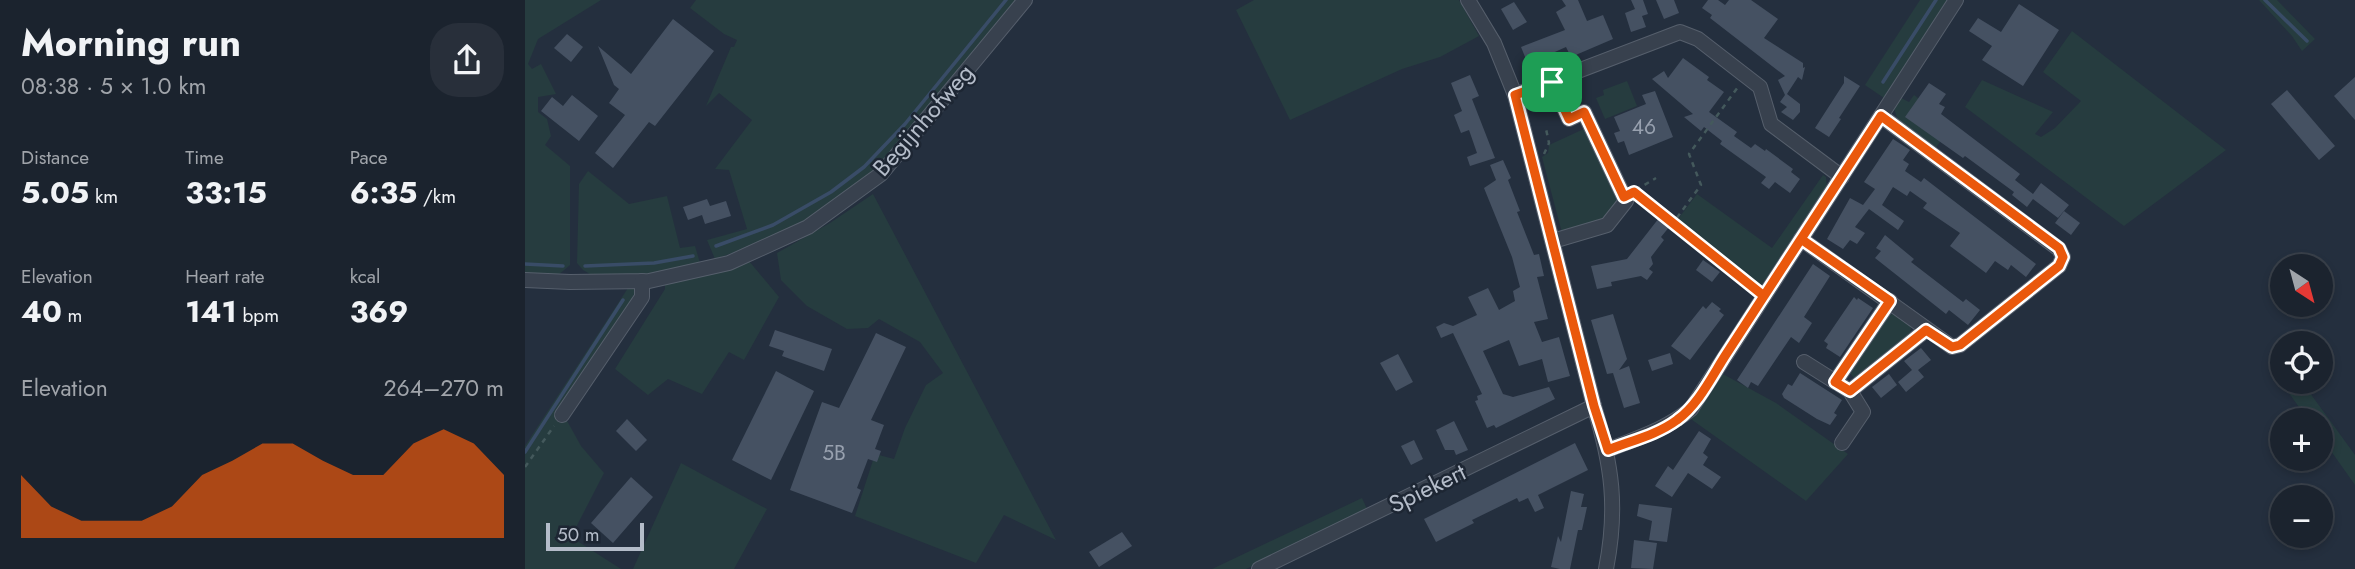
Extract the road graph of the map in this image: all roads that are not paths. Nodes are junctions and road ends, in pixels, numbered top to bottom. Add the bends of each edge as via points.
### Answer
1 (1025, 0) edge
2 (1468, 0) edge
3 (1956, 0) edge
4 (1552, 82) junction
5 (1515, 95) junction
6 (1881, 116) junction
7 (1842, 177) junction
8 (1801, 239) junction
9 (1553, 241) junction
10 (525, 280) edge
11 (642, 281) junction
12 (1890, 301) junction
13 (1926, 330) junction
14 (1804, 362) dead end
15 (1835, 382) junction
16 (1850, 391) junction
17 (1594, 406) junction
18 (562, 415) road end
19 (1842, 443) dead end
20 (1608, 450) junction
21 (1259, 569) edge
22 (1606, 569) edge

1 - 11 street, Begijnhofweg via 881,174 808,227 729,263
2 - 5 street via 1494,43
3 - 6 street
4 - 5 street
4 - 7 street via 1680,32 1698,38 1760,86 1771,124
4 - 9 street via 1569,119 1584,112 1626,201 1607,225
5 - 9 street
6 - 7 street
6 - 13 street via 2059,248 2063,257 2059,266 1960,345 1952,347
7 - 8 street
8 - 12 street
8 - 20 street via 1691,409 1656,432
9 - 17 street
10 - 11 street, Begijnhofweg
11 - 18 street via 642,297
12 - 13 street
12 - 15 street
13 - 16 street
14 - 15 street
15 - 16 street
16 - 19 street via 1863,412
17 - 20 street
17 - 21 street, Spiekert
20 - 22 street via 1613,517

